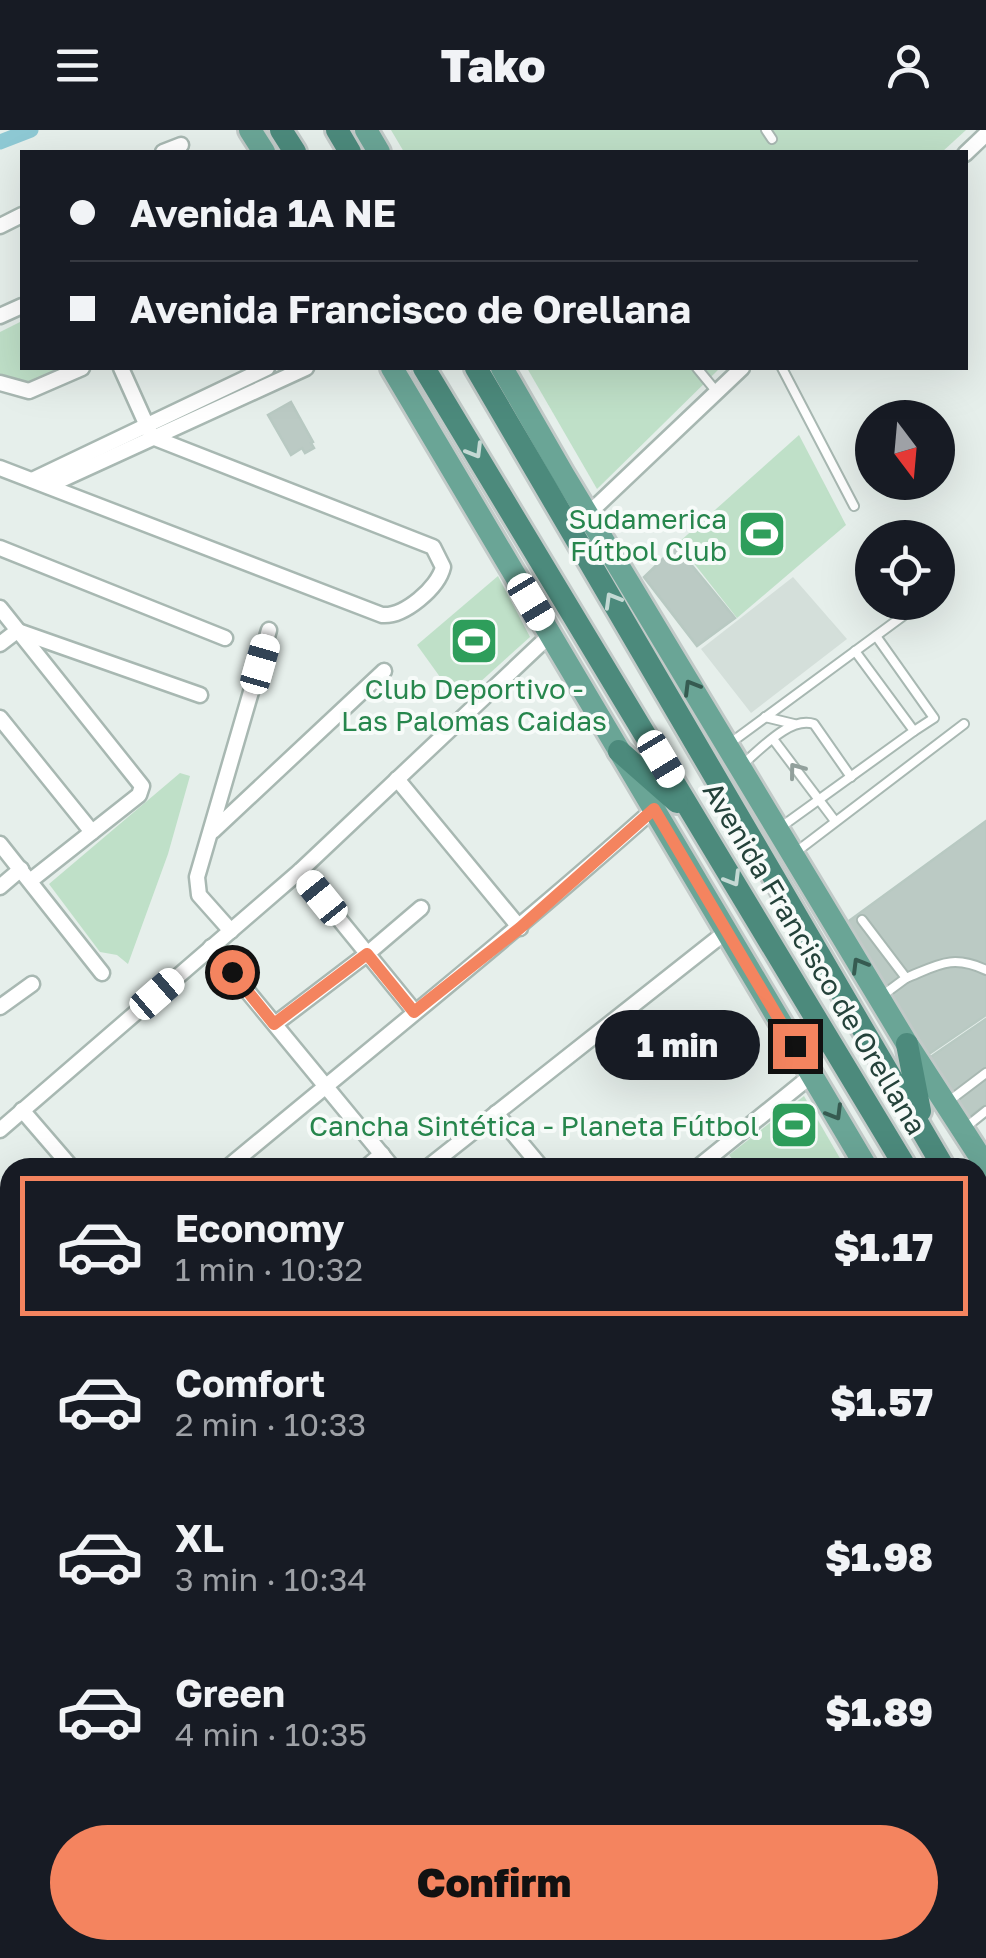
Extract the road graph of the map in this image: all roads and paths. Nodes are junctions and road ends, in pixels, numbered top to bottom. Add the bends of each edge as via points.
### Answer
1 (766, 130) edge
2 (772, 140) dead end
3 (181, 144) dead end
4 (168, 150) edge
5 (77, 370) edge
6 (122, 370) edge
7 (262, 370) edge
8 (301, 370) edge
9 (393, 370) edge
10 (425, 370) edge
11 (477, 370) edge
12 (503, 370) edge
13 (699, 370) edge
14 (740, 370) edge
15 (783, 370) edge
16 (0, 383) edge
17 (717, 391) junction
18 (149, 430) junction
19 (0, 468) edge
20 (32, 480) junction
21 (48, 486) junction
22 (854, 506) dead end
23 (587, 515) junction
24 (0, 548) edge
25 (0, 608) edge
26 (898, 620) edge
27 (270, 630) dead end
28 (17, 631) junction
29 (550, 635) junction
30 (876, 636) junction
31 (224, 638) dead end
32 (0, 644) edge
33 (855, 651) junction
34 (384, 671) dead end
35 (200, 695) dead end
36 (764, 717) junction
37 (0, 718) edge
38 (794, 724) junction
39 (964, 724) dead end
40 (914, 731) junction
41 (773, 739) junction
42 (727, 746) junction
43 (620, 751) junction
44 (740, 766) junction
45 (851, 778) junction
46 (396, 779) junction
47 (820, 800) junction
48 (654, 809) junction
49 (836, 821) junction
50 (700, 824) junction
51 (778, 830) junction
52 (92, 832) junction
53 (210, 833) junction
54 (0, 844) edge
55 (792, 854) junction
56 (300, 871) junction
57 (26, 875) junction
58 (0, 887) edge
59 (420, 908) dead end
60 (862, 920) dead end
61 (520, 928) junction
62 (231, 931) junction
63 (727, 931) junction
64 (211, 947) junction
65 (367, 954) junction
66 (986, 970) edge
67 (102, 974) dead end
68 (906, 978) junction
69 (32, 984) dead end
70 (880, 998) junction
71 (0, 1008) edge
72 (414, 1012) junction
73 (274, 1024) junction
74 (907, 1044) junction
75 (986, 1073) edge
76 (812, 1074) junction
77 (328, 1084) junction
78 (946, 1104) junction
79 (22, 1110) junction
80 (986, 1111) edge
81 (496, 1113) junction
82 (962, 1129) junction
83 (0, 1130) edge
84 (928, 1139) junction
85 (382, 1154) junction
86 (63, 1158) edge
87 (238, 1158) edge
88 (377, 1158) edge
89 (385, 1158) edge
90 (440, 1158) edge
91 (534, 1158) edge
92 (709, 1158) edge
93 (861, 1158) edge
94 (900, 1158) edge
95 (938, 1158) edge
96 (981, 1158) edge

1 - 2 lane
3 - 4 street
5 - 16 street via 29,391
6 - 18 street
7 - 18 street
8 - 18 street
9 - 29 main road
10 -> 50 highway, Avenida Francisco de Orellana
84 -> 11 highway, Avenida Francisco de Orellana
12 - 23 main road, Avenida Francisco de Orellana
13 - 17 lane
14 - 17 street
15 - 22 lane
17 - 23 street
18 - 20 street
18 - 21 street
18 - 21 street via 432,548 442,573 398,614 382,615
19 - 20 street
20 - 21 street
42 -> 23 main road, Avenida Francisco de Orellana
24 - 31 street
25 - 28 street
26 - 30 lane
27 - 53 street
28 - 32 street
28 - 35 street
28 - 52 street via 142,786
29 - 43 main road
29 - 46 street
30 - 33 lane
30 - 40 lane via 934,718
33 - 36 lane
33 - 40 lane
34 - 53 street
36 - 38 lane
36 - 42 lane
37 - 52 street
38 - 41 lane
38 - 45 lane via 814,724
39 - 49 lane
40 - 45 lane
41 - 44 lane
47 -> 41 lane
42 - 44 main road, Avenida Francisco de Orellana
43 - 48 main road
43 - 50 highway
44 - 51 main road, Avenida Francisco de Orellana
45 - 47 lane
46 - 56 street
46 - 61 street
47 - 49 lane
47 - 51 lane
48 - 61 street
48 - 63 main road
49 - 55 lane
50 -> 94 highway, Avenida Francisco de Orellana
51 - 55 main road, Avenida Francisco de Orellana
52 - 57 street
53 - 62 street via 197,890
54 - 57 street
70 -> 55 main road, Avenida Francisco de Orellana
56 - 62 street
56 - 65 street
57 - 58 street
57 - 67 street
59 - 65 street
60 - 68 lane
61 - 72 street
62 - 64 street
63 - 76 main road
63 - 81 street
64 - 73 street
64 - 79 street
65 - 72 street
65 - 73 street
66 - 68 lane via 956,960
68 - 70 lane
69 - 71 street
70 - 74 main road, Avenida Francisco de Orellana
72 - 77 street
73 - 77 street
74 - 78 main road, Avenida Francisco de Orellana
74 - 84 highway
75 - 78 lane
76 - 92 street
76 -> 93 main road
77 - 85 street
77 - 87 street
78 - 82 main road, Avenida Francisco de Orellana
79 - 83 street
79 - 86 street
80 - 82 lane
81 - 90 street
81 - 91 street
82 - 96 main road, Avenida Francisco de Orellana
84 - 95 highway, Avenida Francisco de Orellana
85 - 88 street
85 - 89 street

